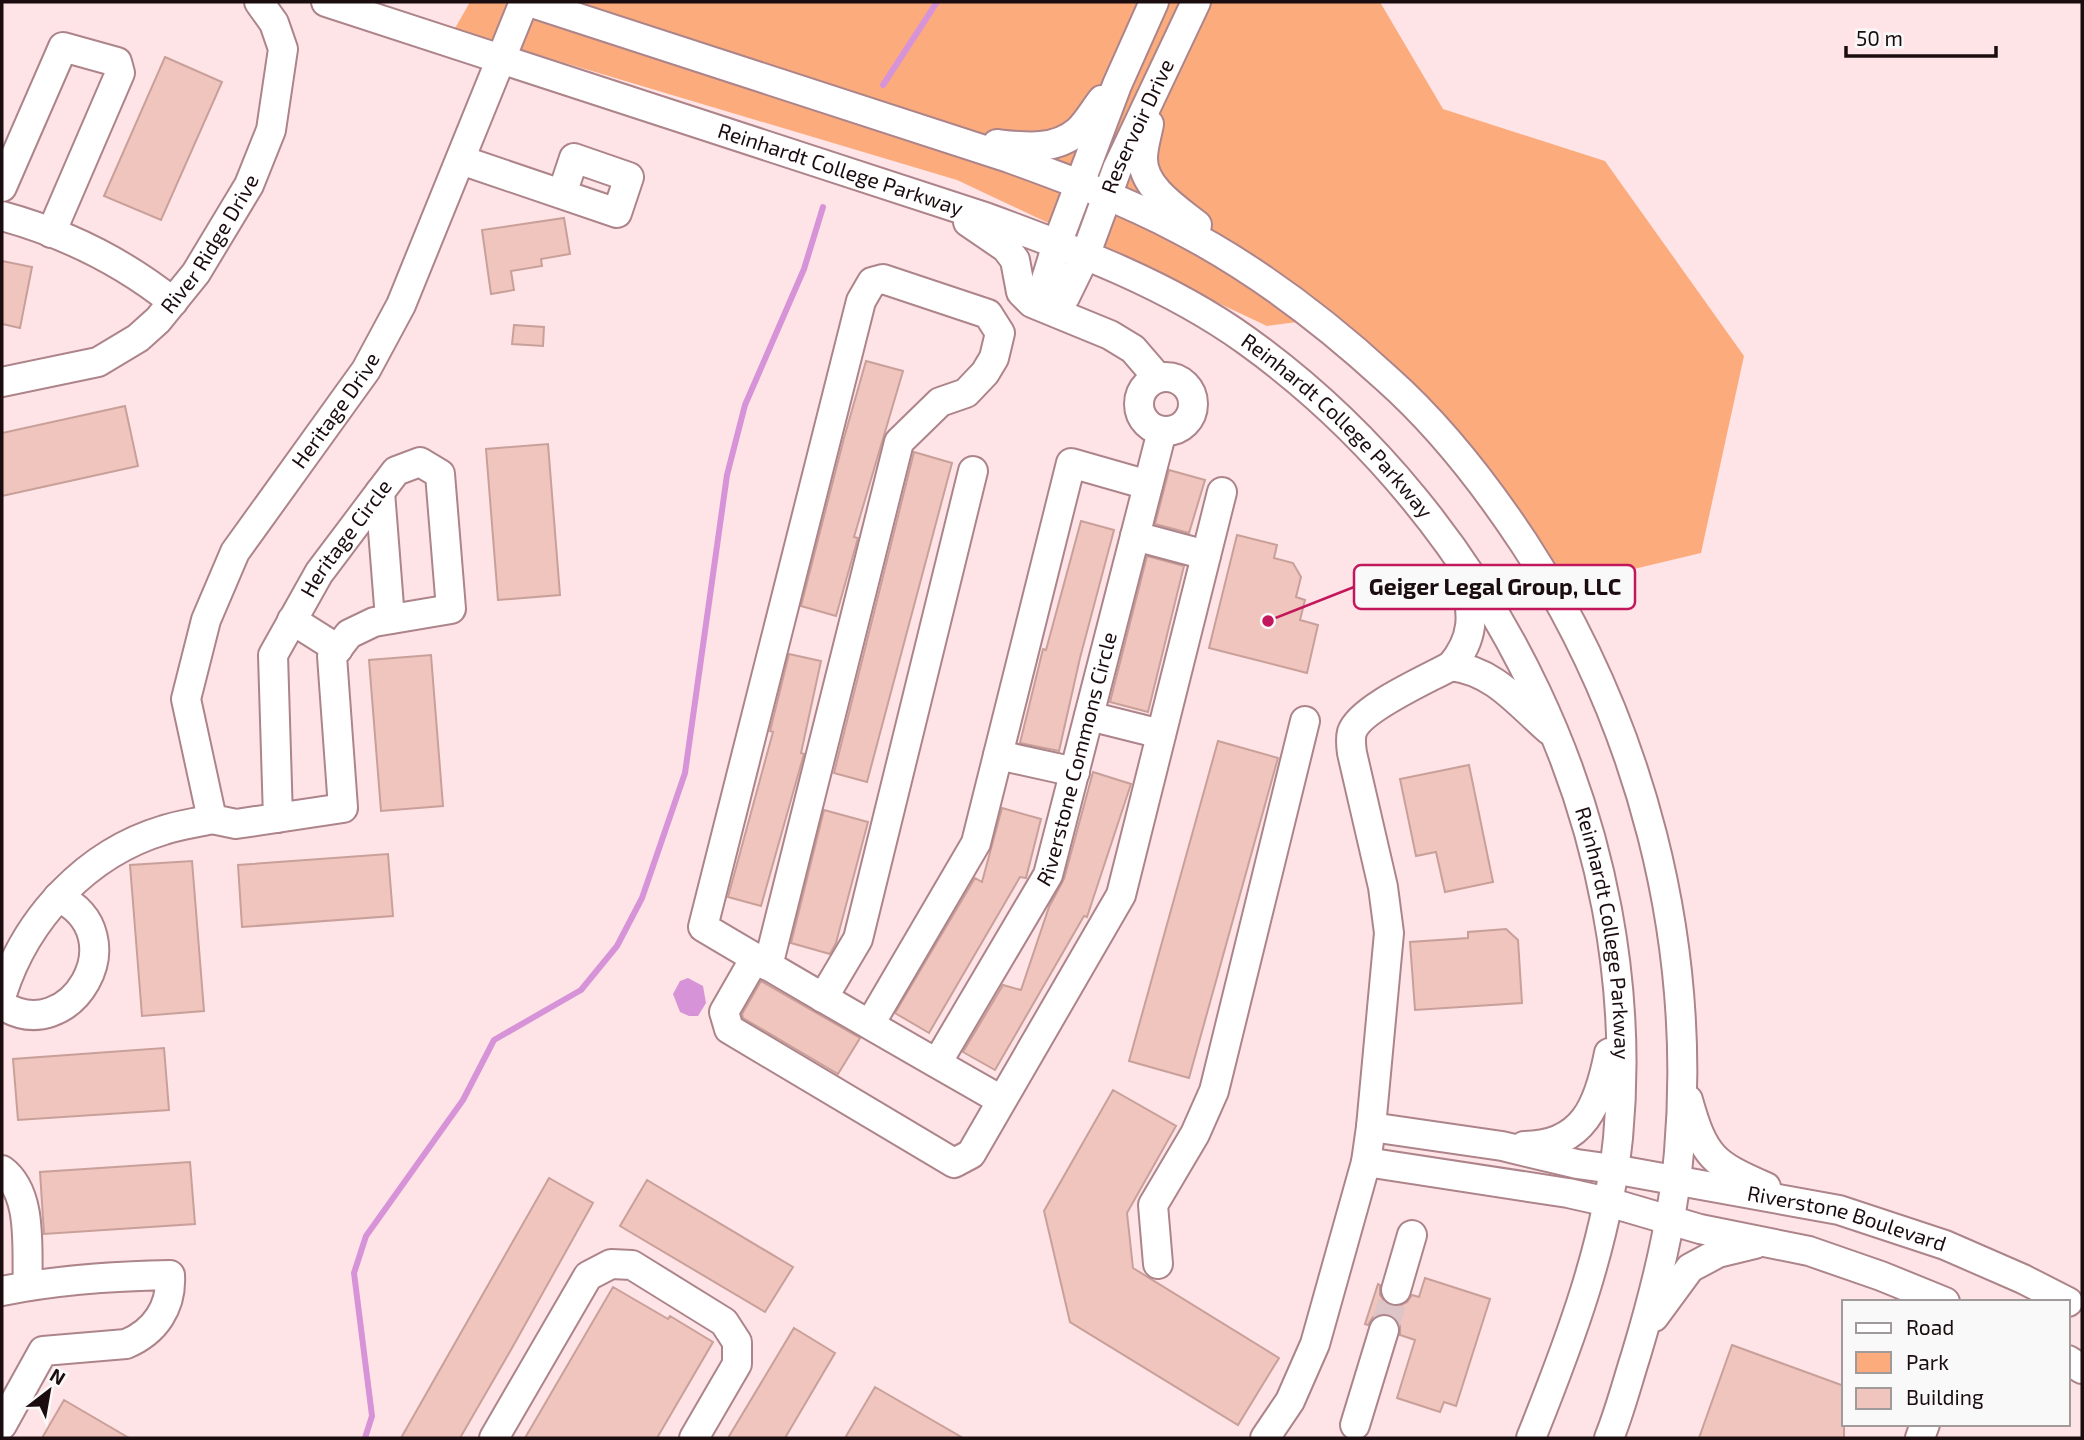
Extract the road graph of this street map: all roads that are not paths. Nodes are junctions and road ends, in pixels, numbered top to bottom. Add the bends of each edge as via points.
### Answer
1 (259, 2) edge
2 (326, 2) edge
3 (527, 2) edge
4 (1154, 2) edge
5 (1196, 2) edge
6 (502, 60) junction
7 (1124, 70) junction
8 (1159, 76) junction
9 (939, 136) junction
10 (461, 160) junction
11 (1080, 183) junction
12 (2, 187) edge
13 (562, 194) dead end
14 (1108, 195) junction
15 (939, 201) junction
16 (2, 216) edge
17 (51, 233) junction
18 (1057, 244) junction
19 (1086, 256) junction
20 (1273, 286) junction
21 (173, 302) junction
22 (1049, 309) junction
23 (1158, 378) junction
24 (2, 382) edge
25 (1162, 431) junction
26 (973, 471) dead end
27 (1149, 485) junction
28 (380, 492) junction
29 (1222, 492) dead end
30 (1135, 536) junction
31 (1449, 543) junction
32 (1206, 555) junction
33 (292, 620) junction
34 (390, 620) junction
35 (338, 649) junction
36 (1451, 666) junction
37 (1089, 716) junction
38 (1305, 721) dead end
39 (1161, 734) junction
40 (1556, 737) junction
41 (998, 755) junction
42 (1075, 772) junction
43 (278, 818) junction
44 (212, 819) junction
45 (58, 897) junction
46 (761, 962) junction
47 (2, 994) edge
48 (823, 998) junction
49 (1619, 1002) junction
50 (2, 1005) edge
51 (870, 1024) junction
52 (937, 1063) junction
53 (1681, 1074) junction
54 (1001, 1100) junction
55 (1371, 1127) junction
56 (1453, 1139) junction
57 (1502, 1146) junction
58 (1366, 1162) junction
59 (1613, 1169) junction
60 (2, 1170) edge
61 (1448, 1175) junction
62 (1675, 1181) junction
63 (1608, 1202) junction
64 (1810, 1205) junction
65 (1669, 1220) junction
66 (1412, 1235) dead end
67 (1768, 1241) junction
68 (1158, 1264) dead end
69 (15, 1289) edge
70 (1396, 1290) tunnel mouth
71 (1940, 1300) edge
72 (2064, 1300) edge
73 (1384, 1330) tunnel mouth
74 (1643, 1334) junction
75 (2, 1425) edge
76 (1355, 1425) dead end
77 (494, 1438) edge
78 (694, 1438) edge
79 (1265, 1438) edge
80 (1531, 1438) edge
81 (1609, 1438) edge

1 - 21 street, River Ridge Drive via 274,23 283,50 271,130 249,185
2 - 6 street, Reinhardt College Parkway
3 - 6 street, Heritage Drive
3 - 9 street
4 - 7 street, Reservoir Drive
5 - 8 street, Reservoir Drive
6 - 10 street, Heritage Drive
6 - 15 street, Reinhardt College Parkway
7 - 9 street via 1078,131 1052,146 1022,147
7 - 11 street, Reservoir Drive
8 - 14 street, Reservoir Drive
8 - 20 street via 1143,160 1150,181 1169,202
9 - 11 street
10 - 13 street
10 - 44 street, Heritage Drive via 401,305 366,370 235,552 206,620 186,699
11 - 14 street
11 - 18 street, Reservoir Drive
12 - 17 street via 63,47 117,62 120,73
14 - 19 street, Reservoir Drive
14 - 20 street via 1180,229
15 - 18 street, Reinhardt College Parkway
15 - 22 street via 1006,248 1015,260 1021,292 1032,303
16 - 17 street
17 - 21 street via 90,248
18 - 19 street, Reinhardt College Parkway
18 - 22 street via 1044,286
19 - 22 street via 1065,297
19 - 31 street, Reinhardt College Parkway via 1198,309 1247,341 1334,414 1412,495
20 - 53 street via 1388,379 1432,425 1509,521 1569,617 1615,717 1652,834 1677,970
21 - 24 street, River Ridge Drive via 138,338 98,362
22 - 23 street via 1133,349
23 - 25 street via 1141,394 1139,406 1151,426
23 - 25 street via 1182,382 1193,402 1185,424
25 - 27 street, Riverstone Commons Circle
26 - 48 street via 858,939
27 - 30 street, Riverstone Commons Circle
27 - 41 street via 1072,463
28 - 33 street, Heritage Circle via 318,573
28 - 34 street
28 - 34 street, Heritage Circle via 396,471 420,462 440,474 451,609
29 - 32 street
30 - 32 street
30 - 37 street, Riverstone Commons Circle
31 - 36 street via 1473,616 1467,643
31 - 40 street, Reinhardt College Parkway via 1511,641
32 - 39 street
33 - 35 street
33 - 43 street, Heritage Circle via 273,655
34 - 35 street, Heritage Circle via 349,634
35 - 43 street via 332,656 343,808
36 - 40 street via 1469,668 1497,683
36 - 55 street via 1370,709 1352,732 1352,753 1390,933
37 - 39 street
37 - 42 street, Riverstone Commons Circle
38 - 68 street via 1214,1091 1195,1134 1153,1205
39 - 54 street via 1121,895
40 - 49 street, Reinhardt College Parkway via 1583,810 1612,939
41 - 42 street
41 - 51 street via 975,843
42 - 52 street, Riverstone Commons Circle via 1048,875
43 - 44 street via 236,824
44 - 45 street via 163,830 123,847
45 - 47 street via 23,945
45 - 50 street via 80,911 91,932 94,955 89,978 75,997 54,1010 31,1014
46 - 46 street via 899,442 940,402 966,393 985,373 1000,333 988,314 883,279 872,282 865,291 703,927
46 - 48 street
46 - 54 street via 724,1012 729,1029 954,1163 971,1154
48 - 51 street
49 - 57 street via 1602,1088 1577,1129 1538,1146
49 - 59 street, Reinhardt College Parkway via 1623,1067
51 - 52 street
52 - 54 street
53 - 62 street
53 - 64 street via 1707,1150 1728,1170
55 - 56 street
55 - 58 street
56 - 57 street
56 - 61 street
57 - 59 street, Riverstone Boulevard
58 - 61 street, Riverstone Boulevard
58 - 79 street via 1315,1344 1290,1401
59 - 62 street, Riverstone Boulevard
59 - 63 street, Reinhardt College Parkway
60 - 69 street via 13,1180 24,1203
61 - 63 street, Riverstone Boulevard
62 - 64 street, Riverstone Boulevard
62 - 65 street
63 - 65 street, Riverstone Boulevard
63 - 80 street, Reinhardt College Parkway via 1577,1321
64 - 72 street, Riverstone Boulevard via 1945,1245
65 - 67 street, Riverstone Boulevard
65 - 74 street
66 - 70 street
67 - 71 street, Riverstone Boulevard via 1846,1263
67 - 74 street via 1718,1253 1690,1268
69 - 75 street via 170,1275 164,1312 149,1331 126,1344 43,1352
73 - 76 street
74 - 81 street
77 - 78 street via 588,1276 611,1264 632,1265 655,1279 724,1322 737,1342 737,1364

